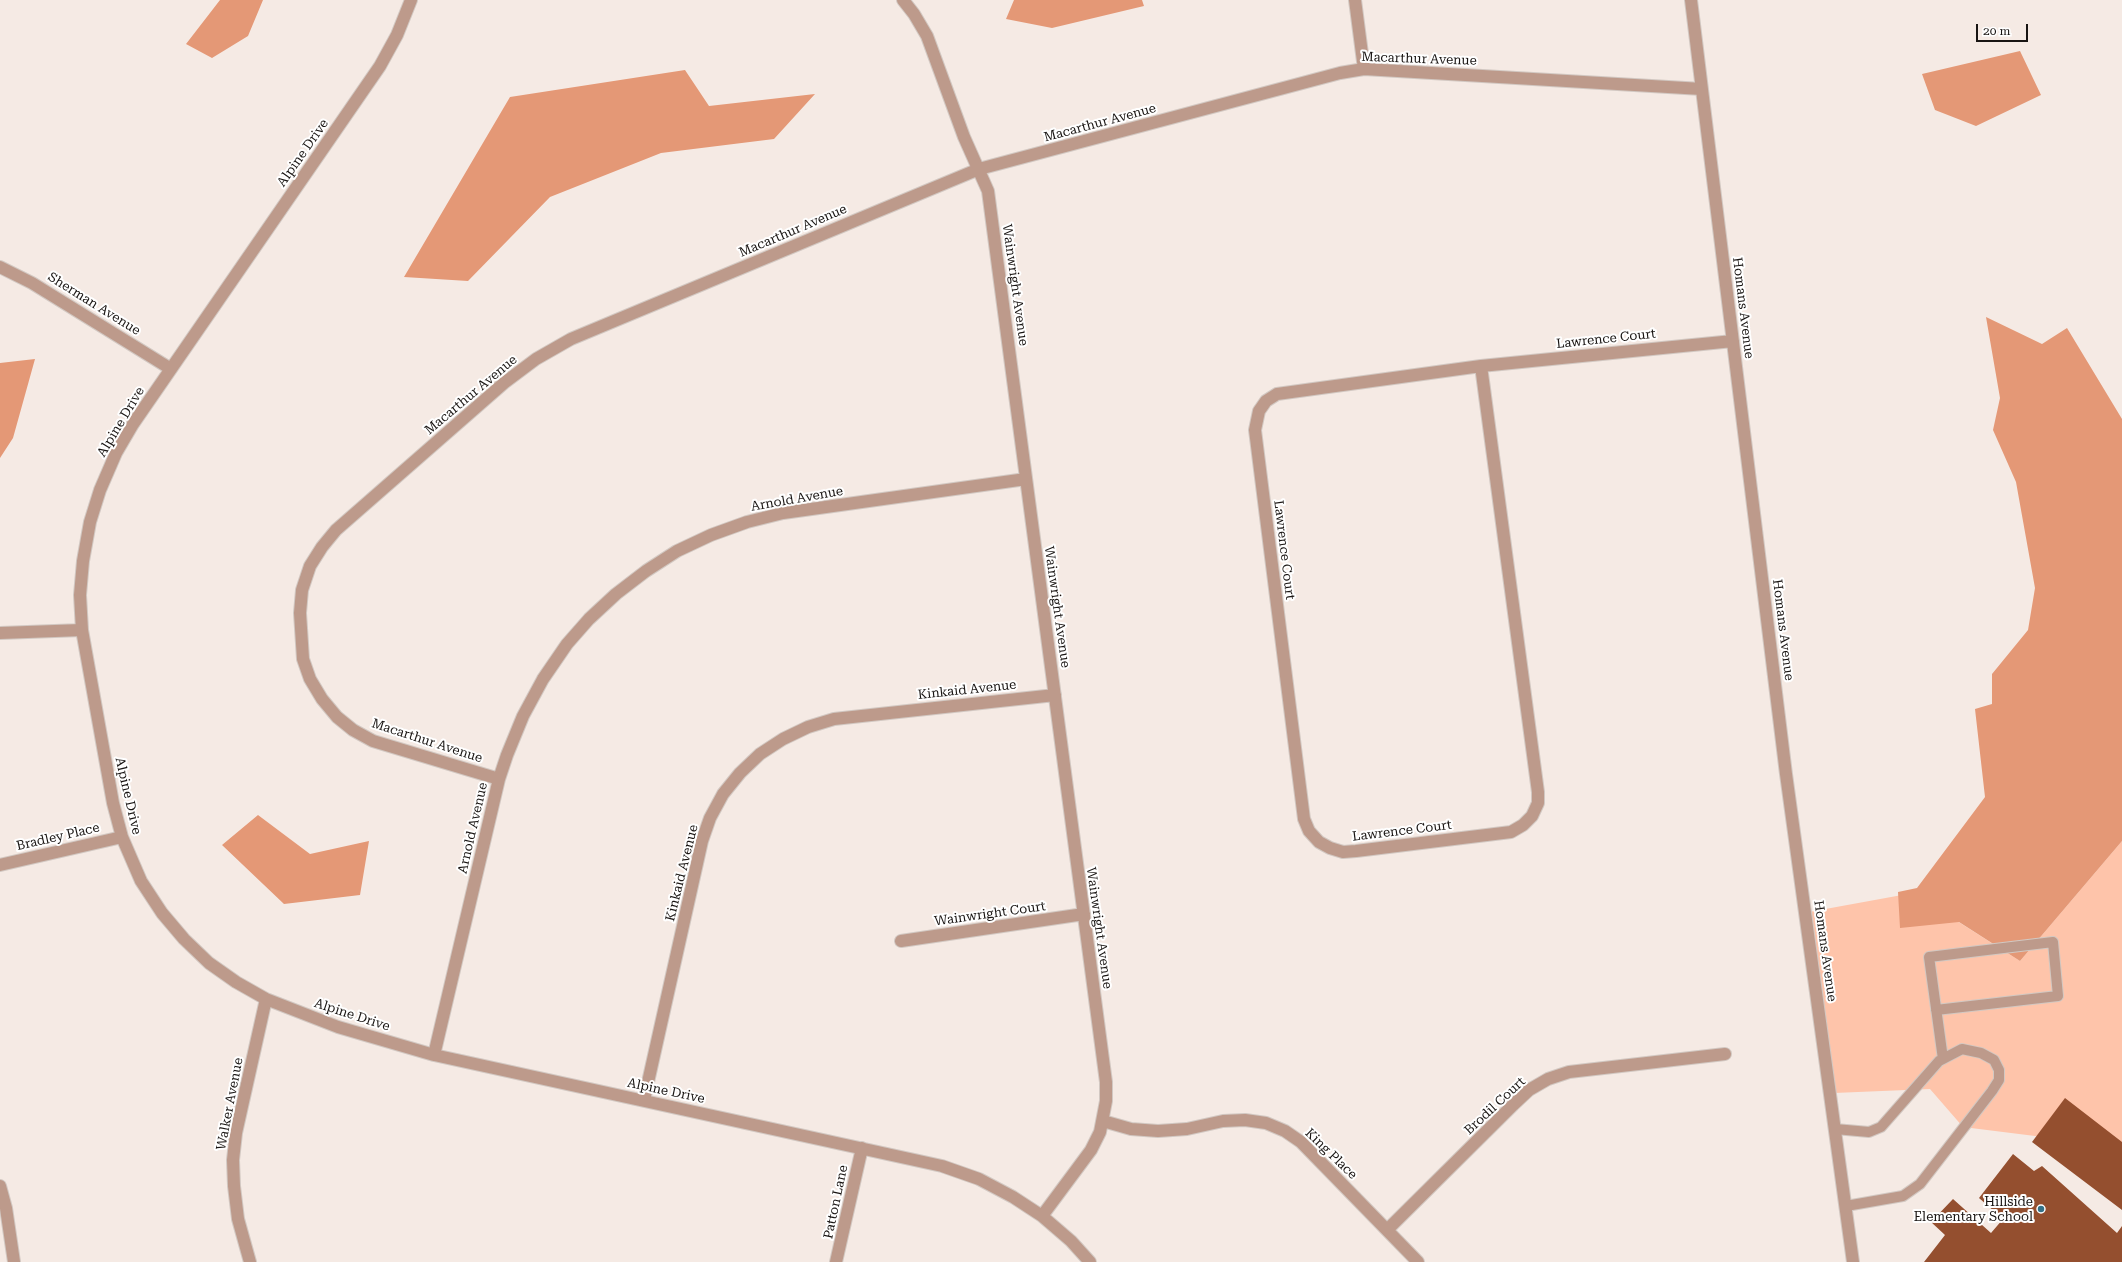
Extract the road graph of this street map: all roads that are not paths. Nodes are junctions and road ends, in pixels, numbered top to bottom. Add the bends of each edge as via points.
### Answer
1 (412, 0) edge
2 (903, 0) edge
3 (1355, 0) edge
4 (1691, 0) edge
5 (1364, 69) junction
6 (1702, 89) junction
7 (979, 169) junction
8 (0, 266) edge
9 (1733, 341) junction
10 (1481, 366) junction
11 (171, 369) junction
12 (1026, 479) junction
13 (82, 630) junction
14 (0, 633) edge
15 (1055, 695) junction
16 (498, 780) junction
17 (122, 837) junction
18 (0, 865) edge
19 (1084, 914) junction
20 (901, 941) dead end
21 (266, 999) junction
22 (1936, 1010) junction
23 (1725, 1054) dead end
24 (434, 1055) junction
25 (1943, 1059) junction
26 (644, 1100) junction
27 (1103, 1121) junction
28 (1835, 1129) junction
29 (862, 1148) junction
30 (0, 1186) edge
31 (1846, 1206) junction
32 (1042, 1216) junction
33 (1387, 1230) junction
34 (14, 1262) edge
35 (250, 1262) edge
36 (836, 1262) edge
37 (1090, 1262) edge
38 (1418, 1262) edge
39 (1854, 1262) edge

1 - 11 street, Alpine Drive via 380,66
2 - 7 street, Wainwright Avenue via 927,36 964,137
3 - 5 street
4 - 6 street, Homans Avenue
5 - 6 street, Macarthur Avenue
5 - 7 street, Macarthur Avenue via 1340,73
6 - 9 street, Homans Avenue
7 - 12 street, Wainwright Avenue via 988,191
7 - 16 street, Macarthur Avenue via 571,339 504,383 336,530 322,547 310,566 302,590 300,613 303,659 310,679 322,699 337,717 353,730 374,741
8 - 11 street, Sherman Avenue
9 - 10 street, Lawrence Court
9 - 28 street, Homans Avenue via 1786,774
10 - 10 street, Lawrence Court via 1277,394 1266,401 1259,411 1255,430 1304,819 1309,831 1319,842 1343,852 1511,832 1524,825 1538,803
11 - 13 street, Alpine Drive via 133,424 100,490 90,522 83,561 80,595
12 - 15 street, Wainwright Avenue
12 - 16 street, Arnold Avenue via 783,514 726,530 678,551 616,594 588,619 567,644 543,679 523,716
13 - 14 street
13 - 17 street, Alpine Drive via 113,804
15 - 19 street, Wainwright Avenue
15 - 26 street, Kinkaid Avenue via 834,720 808,727 783,739 760,754 740,773 720,800 702,841
16 - 24 street, Arnold Avenue
17 - 18 street, Bradley Place
17 - 21 street, Alpine Drive via 141,881 162,914 184,940 209,963
19 - 20 street, Wainwright Court
19 - 27 street, Wainwright Avenue via 1106,1082
21 - 24 street, Alpine Drive via 338,1027
21 - 35 street, Walker Avenue via 236,1132 233,1160 238,1219
22 - 22 lane via 1929,957 2052,942 2058,996
22 - 25 lane
23 - 33 street, Brodil Court via 1569,1072 1548,1079 1529,1090 1513,1105
24 - 26 street, Alpine Drive
25 - 28 lane via 1880,1127 1869,1132
25 - 31 lane via 1962,1049 1981,1053 1994,1060 1999,1070 1999,1080 1920,1184 1903,1196
26 - 29 street, Alpine Drive
27 - 32 street, Wainwright Avenue via 1091,1150
27 - 33 street, King Place via 1131,1129 1158,1131 1245,1120 1285,1131 1301,1142
28 - 31 street, Homans Avenue
29 - 32 street, Alpine Drive via 942,1166 979,1179
29 - 36 street, Patton Lane
30 - 34 street
31 - 39 street, Homans Avenue
32 - 37 street, Alpine Drive via 1071,1241
33 - 38 street, King Place

